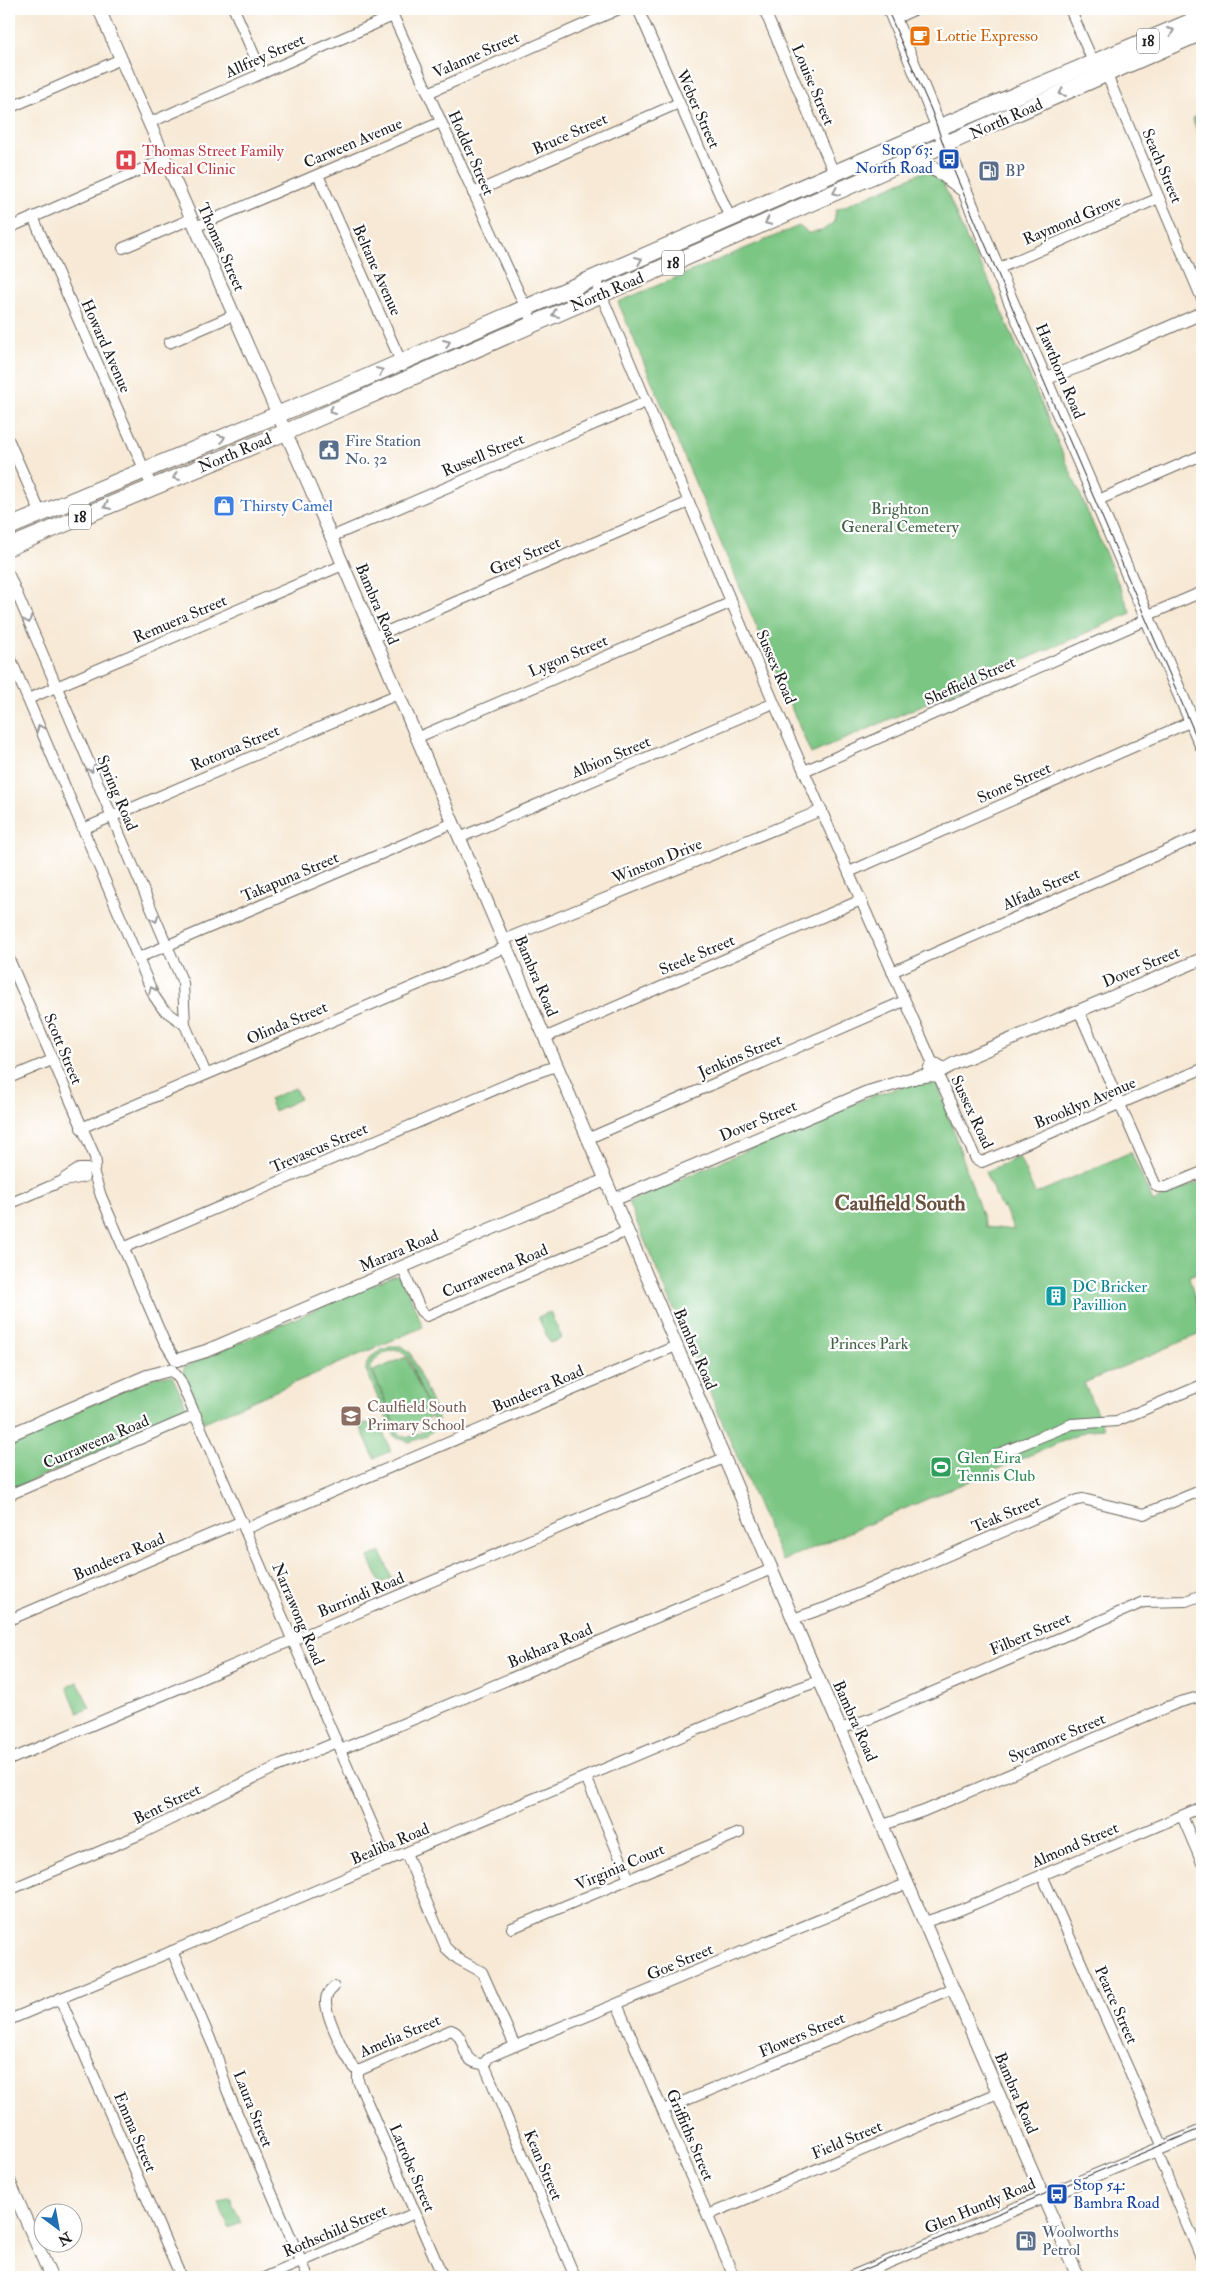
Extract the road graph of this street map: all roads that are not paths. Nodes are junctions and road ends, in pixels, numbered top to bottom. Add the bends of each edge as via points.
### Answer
1 (99, 9) edge
2 (234, 9) edge
3 (619, 9) edge
4 (638, 9) edge
5 (764, 9) edge
6 (916, 9) edge
7 (1070, 9) edge
8 (391, 12) edge
9 (892, 14) edge
10 (1202, 17) edge
11 (1202, 32) edge
12 (121, 58) junction
13 (1100, 69) junction
14 (262, 73) junction
15 (428, 93) junction
16 (679, 103) junction
17 (9, 108) edge
18 (986, 108) junction
19 (441, 122) junction
20 (149, 123) junction
21 (994, 124) junction
22 (940, 128) junction
23 (946, 146) junction
24 (165, 159) junction
25 (904, 163) junction
26 (834, 174) junction
27 (318, 175) junction
28 (964, 190) junction
29 (473, 193) junction
30 (1160, 198) junction
31 (33, 217) junction
32 (731, 220) junction
33 (193, 223) junction
34 (9, 228) edge
35 (123, 248) dead end
36 (997, 269) junction
37 (598, 287) junction
38 (1202, 299) edge
39 (1202, 313) edge
40 (234, 315) junction
41 (529, 317) junction
42 (169, 343) dead end
43 (402, 362) junction
44 (409, 377) junction
45 (1046, 382) junction
46 (345, 387) junction
47 (646, 402) junction
48 (352, 403) junction
49 (278, 415) junction
50 (286, 432) junction
51 (9, 441) edge
52 (1202, 455) edge
53 (145, 470) junction
54 (152, 487) junction
55 (1096, 501) junction
56 (689, 502) junction
57 (41, 514) junction
58 (9, 527) edge
59 (331, 537) junction
60 (9, 547) edge
61 (343, 565) junction
62 (9, 575) edge
63 (1202, 592) edge
64 (732, 602) junction
65 (1147, 618) junction
66 (374, 637) junction
67 (9, 655) edge
68 (56, 687) junction
69 (398, 694) junction
70 (28, 699) junction
71 (774, 703) junction
72 (1197, 727) edge
73 (416, 738) junction
74 (1202, 745) edge
75 (804, 771) junction
76 (822, 810) junction
77 (111, 817) junction
78 (453, 824) junction
79 (83, 829) junction
80 (1202, 835) edge
81 (459, 838) junction
82 (849, 872) junction
83 (861, 900) junction
84 (504, 944) junction
85 (166, 946) junction
86 (138, 958) junction
87 (9, 959) edge
88 (1202, 959) edge
89 (892, 972) junction
90 (904, 1001) junction
91 (1079, 1010) junction
92 (185, 1025) junction
93 (544, 1038) junction
94 (52, 1060) junction
95 (555, 1064) junction
96 (1202, 1069) edge
97 (936, 1070) junction
98 (206, 1074) junction
99 (9, 1078) edge
100 (1120, 1104) junction
101 (81, 1128) junction
102 (587, 1138) junction
103 (979, 1161) joint
104 (1202, 1172) edge
105 (89, 1173) junction
106 (605, 1180) junction
107 (614, 1200) junction
108 (9, 1204) edge
109 (626, 1231) junction
110 (123, 1248) junction
111 (402, 1267) junction
112 (676, 1346) junction
113 (174, 1367) junction
114 (1202, 1385) edge
115 (196, 1415) junction
116 (10, 1432) edge
117 (991, 1457) dead end
118 (724, 1458) junction
119 (1202, 1490) edge
120 (9, 1495) edge
121 (244, 1525) junction
122 (772, 1568) junction
123 (1202, 1595) edge
124 (9, 1620) edge
125 (794, 1621) junction
126 (293, 1640) junction
127 (818, 1678) junction
128 (1202, 1696) edge
129 (841, 1732) junction
130 (339, 1746) junction
131 (9, 1760) edge
132 (586, 1778) junction
133 (1202, 1807) edge
134 (1182, 1816) junction
135 (884, 1828) junction
136 (738, 1834) dead end
137 (406, 1853) junction
138 (388, 1861) junction
139 (1202, 1863) edge
140 (1042, 1875) junction
141 (629, 1879) junction
142 (908, 1883) junction
143 (9, 1890) edge
144 (926, 1925) junction
145 (512, 1928) dead end
146 (172, 1951) junction
147 (334, 1987) dead end
148 (953, 1988) junction
149 (60, 1998) junction
150 (617, 2004) junction
151 (9, 2020) edge
152 (515, 2046) junction
153 (484, 2064) junction
154 (358, 2071) junction
155 (998, 2093) junction
156 (663, 2110) junction
157 (1202, 2131) edge
158 (1159, 2149) junction
159 (9, 2180) edge
160 (1043, 2197) junction
161 (415, 2213) junction
162 (708, 2215) junction
163 (1202, 2260) edge
164 (301, 2262) junction
165 (51, 2277) edge
166 (182, 2277) edge
167 (266, 2277) edge
168 (308, 2277) edge
169 (443, 2277) edge
170 (575, 2277) edge
171 (734, 2277) edge
172 (852, 2277) edge
173 (1078, 2277) edge

1 - 12 street, Thomas Street
2 - 14 street
3 - 15 street, Valanne Street
4 - 16 street, Weber Street
5 - 26 street, Louise Street
6 - 9 street
7 - 13 street, Seach Street
8 - 14 street, Allfrey Street
8 - 15 street, Hodder Street
9 - 22 main road, Hawthorn Road
13 -> 10 highway, North Road / 18
11 - 13 highway, North Road / 18
12 - 17 street
12 - 20 street, Thomas Street
13 - 18 highway, North Road / 18
13 -> 21 highway, North Road / 18
13 - 30 street, Seach Street
14 - 20 street, Allfrey Street
15 - 19 street, Hodder Street
16 - 29 street, Bruce Street
16 - 32 street, Weber Street
18 - 21 highway
18 - 22 highway, North Road / 18
19 - 27 street, Carween Avenue
19 - 29 street, Hodder Street
20 - 24 street, Thomas Street
21 - 23 highway, North Road / 18
22 - 23 main road, Hawthorn Road
22 - 26 highway, North Road / 18
23 - 25 highway, North Road / 18
23 - 28 main road, Hawthorn Road
24 - 31 street
24 - 33 street, Thomas Street
25 - 28 main road via 938,168
25 -> 37 highway, North Road / 18
26 - 32 highway, North Road / 18
27 - 33 street, Carween Avenue
27 - 43 street, Beltane Avenue
28 - 36 main road, Hawthorn Road
29 - 41 street, Hodder Street
30 - 36 street, Raymond Grove
30 - 38 street, Seach Street
31 - 34 street
31 - 53 street, Howard Avenue
37 -> 32 highway, North Road / 18
33 - 35 street, Carween Avenue
33 - 40 street, Thomas Street
36 - 45 main road, Hawthorn Road
37 - 41 highway, North Road / 18
37 - 47 street, Sussex Road
39 - 45 street
40 - 42 street
40 - 49 street, Thomas Street
43 -> 41 highway, North Road / 18
41 - 44 highway, North Road / 18
43 - 44 street, Beltane Avenue
46 -> 43 highway, North Road / 18
44 - 48 highway, North Road / 18
45 - 55 main road, Hawthorn Road
46 - 48 highway
46 - 49 highway, North Road / 18
47 - 56 street, Sussex Road
47 - 59 street, Russell Street
48 -> 50 highway, North Road / 18
49 - 50 street, Thomas Street
53 -> 49 highway, North Road / 18
50 -> 54 highway, North Road / 18
50 - 59 street, Bambra Road
51 - 57 street
52 - 55 street
53 - 54 street, Howard Avenue
53 - 57 highway, North Road / 18
54 -> 60 highway, North Road / 18
55 - 65 main road, Hawthorn Road
56 - 64 street, Sussex Road
56 - 66 street, Grey Street
57 - 58 highway, North Road / 18
59 - 61 street, Bambra Road
61 - 66 street, Bambra Road
61 - 68 street, Remuera Street
62 -> 68 street, Spring Road
63 - 65 street, Sheffield Street
64 - 71 street, Sussex Road
64 - 73 street, Lygon Street
65 - 72 main road, Hawthorn Road
65 - 75 street, Sheffield Street
66 - 69 street, Bambra Road
67 - 70 street, Spring Road
68 - 70 street, Remuera Street
68 -> 77 street, Spring Road
69 - 73 street, Bambra Road
69 - 77 street, Rotorua Street
79 -> 70 street, Spring Road
71 - 75 street, Sussex Road
71 - 81 street, Albion Street
72 - 74 main road, Hawthorn Road
72 - 82 street, Stone Street
73 - 78 street, Bambra Road
75 - 76 street, Sussex Road
76 - 82 street, Sussex Road
76 - 84 street, Winston Drive
77 - 79 street, Rotorua Street
77 -> 85 street, Spring Road
78 - 81 street, Bambra Road
78 - 85 street, Takapuna Street
79 - 86 street, Spring Road
80 - 89 street, Alfada Street
81 - 84 street, Bambra Road
82 - 83 street, Sussex Road
83 - 89 street, Sussex Road
83 - 93 street, Steele Street
84 - 93 street, Bambra Road
84 - 98 street, Olinda Street
85 - 86 street, Takapuna Street
85 - 92 street, Spring Road via 184,990
92 -> 86 street, Spring Road via 158,1003
87 - 94 street, Scott Street
88 - 91 street, Dover Street
89 - 90 street, Sussex Road
90 - 97 street, Sussex Road
90 - 102 street, Jenkins Street
91 - 97 street, Dover Street
91 - 100 street
92 - 98 street, Spring Road
93 - 95 street, Bambra Road
94 - 99 street
94 - 101 street, Scott Street
95 - 102 street, Bambra Road
95 - 110 street, Trevascus Street
96 - 100 street, Brooklyn Avenue
97 - 103 street, Sussex Road
97 - 107 street, Dover Street via 866,1094
98 - 101 street, Olinda Street
100 - 103 street, Brooklyn Avenue via 989,1160
100 - 104 street via 1158,1187 1166,1187
101 - 105 street, Scott Street via 91,1150
102 - 106 street, Bambra Road
105 - 108 street
105 - 110 street, Narrawong Road
106 - 107 street, Bambra Road
106 - 111 street, Marara Road
107 - 109 street, Bambra Road
109 - 111 street, Curraweena Road via 427,1316 421,1311
109 - 112 street, Bambra Road
110 - 113 street, Narrawong Road
111 - 113 street, Marara Road
112 - 118 street, Bambra Road
112 - 121 street, Bundeera Road
113 - 115 street, Narrawong Road
113 - 116 street, Marara Road
114 - 117 street via 1117,1421 1072,1424
115 - 120 street, Curraweena Road
115 - 121 street, Narrawong Road
118 - 122 street, Bambra Road
118 - 126 street, Burrindi Road
119 - 125 street, Teak Street via 1144,1514 1077,1500
121 - 124 street, Bundeera Road
121 - 126 street, Narrawong Road
122 - 125 street, Bambra Road
122 - 130 street, Bokhara Road
123 - 129 street, Filbert Street via 1186,1602 1144,1602
125 - 127 street, Bambra Road
126 - 130 street, Narrawong Road
126 - 131 street, Burrindi Road
127 - 129 street, Bambra Road
127 - 132 street, Bealiba Road
128 - 135 street, Sycamore Street via 1177,1703
129 - 135 street, Bambra Road
130 - 138 street, Narrawong Road
130 - 143 street, Bent Street via 274,1768 141,1834
132 - 137 street, Bealiba Road
132 - 141 street
133 - 134 street, Almond Street
134 - 139 street
134 - 140 street, Almond Street
135 - 142 street, Bambra Road
136 - 141 street, Virginia Court
137 - 138 street, Bealiba Road
137 - 152 street via 446,1948 484,1975
138 - 146 street, Bealiba Road
140 - 144 street, Almond Street
140 - 158 street, Pearce Street
141 - 145 street, Virginia Court
142 - 144 street, Bambra Road
142 - 150 street, Goe Street
144 - 148 street, Bambra Road
146 - 149 street, Bealiba Road
146 - 164 street, Laura Street
147 - 154 street, Latrobe Street via 326,1998 327,2008 350,2063
148 - 155 street, Bambra Road
148 - 156 street, Flowers Street
149 - 151 street, Bealiba Road
149 - 166 street, Emma Street
150 - 152 street, Goe Street
150 - 156 street, Griffiths Street
152 - 153 street, Goe Street via 489,2057
153 - 154 street, Amelia Street via 474,2063 456,2032 448,2030
153 - 170 street, Kean Street
154 - 161 street, Latrobe Street via 358,2081
155 - 160 street, Bambra Road
155 - 162 street, Field Street
156 - 162 street, Griffiths Street
157 - 158 street, Glen Huntly Road
158 - 160 street, Glen Huntly Road
158 - 163 street, Pearce Street
159 - 165 street
160 - 172 street, Glen Huntly Road
160 - 173 street, Bambra Road
161 - 164 street, Rothschild Street
161 - 169 street, Latrobe Street
162 - 171 street, Griffiths Street
164 - 167 street, Rothschild Street
164 - 168 street, Laura Street

